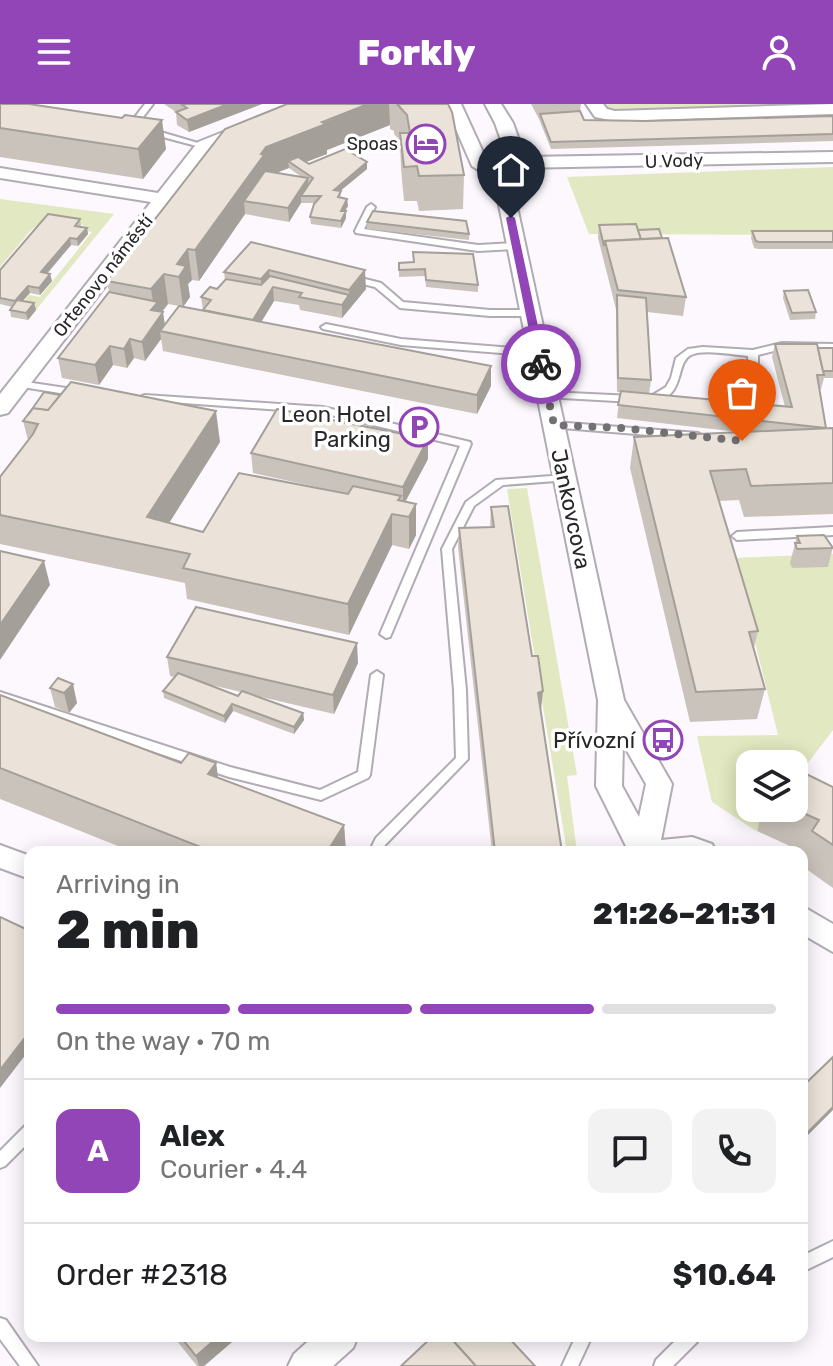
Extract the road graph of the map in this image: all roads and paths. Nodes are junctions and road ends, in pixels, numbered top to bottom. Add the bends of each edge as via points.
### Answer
1 (149, 104) edge
2 (309, 104) edge
3 (453, 104) edge
4 (493, 104) edge
5 (594, 104) edge
6 (833, 109) edge
7 (117, 124) edge
8 (132, 126) junction
9 (204, 146) junction
10 (833, 157) edge
11 (508, 170) junction
12 (0, 173) edge
13 (163, 199) junction
14 (371, 207) dead end
15 (516, 246) junction
16 (336, 274) edge
17 (531, 313) junction
18 (326, 327) dead end
19 (833, 347) edge
20 (538, 353) junction
21 (753, 353) junction
22 (19, 384) junction
23 (93, 395) edge
24 (548, 395) junction
25 (139, 398) edge
26 (0, 408) edge
27 (755, 408) edge
28 (554, 425) junction
29 (712, 438) edge
30 (565, 478) junction
31 (833, 531) edge
32 (737, 536) dead end
33 (386, 634) dead end
34 (377, 675) dead end
35 (0, 696) edge
36 (611, 700) junction
37 (378, 846) edge
38 (641, 846) edge
39 (645, 846) edge
40 (0, 856) edge
41 (24, 866) edge
42 (808, 922) edge
43 (833, 940) edge
44 (24, 1137) edge
45 (0, 1161) edge
46 (833, 1249) edge
47 (808, 1261) edge
48 (0, 1326) edge
49 (334, 1342) edge
50 (581, 1342) edge
51 (685, 1342) edge
52 (30, 1366) edge
53 (306, 1366) edge
54 (570, 1366) edge
55 (662, 1366) edge

1 - 8 lane
2 - 9 street
3 - 11 street via 481,166
4 - 11 street, Jankovcova via 516,157
5 - 6 street via 601,113 615,116
7 - 8 lane
8 - 9 lane
9 - 13 street
10 - 11 street, U Vody
11 - 15 street, Jankovcova
12 - 13 street, Ortenovo náměstí
13 - 22 street, Ortenovo náměstí
14 - 15 lane via 359,231 478,248
15 - 17 street, Jankovcova
16 - 17 lane via 378,285 400,305
17 - 20 street, Jankovcova
18 - 20 lane via 401,342
19 - 21 lane via 782,346
20 - 24 street, Jankovcova
21 - 24 lane via 691,351 681,358 675,383 664,397
21 - 27 lane
22 - 23 lane
22 - 26 street, Ortenovo náměstí
24 - 28 street, Jankovcova
25 - 33 lane via 323,410 466,444
28 - 29 lane
28 - 30 street, Jankovcova
30 - 36 street, Jankovcova
30 - 37 lane via 500,482 470,504 447,549 462,759
31 - 32 lane
34 - 35 lane via 364,775 321,795 229,772
36 - 38 street, Jankovcova via 609,786
36 - 39 street, Jankovcova via 659,784
40 - 41 street
42 - 43 street
44 - 45 lane
46 - 47 lane
48 - 52 lane
49 - 53 street
50 - 54 lane
51 - 55 lane

